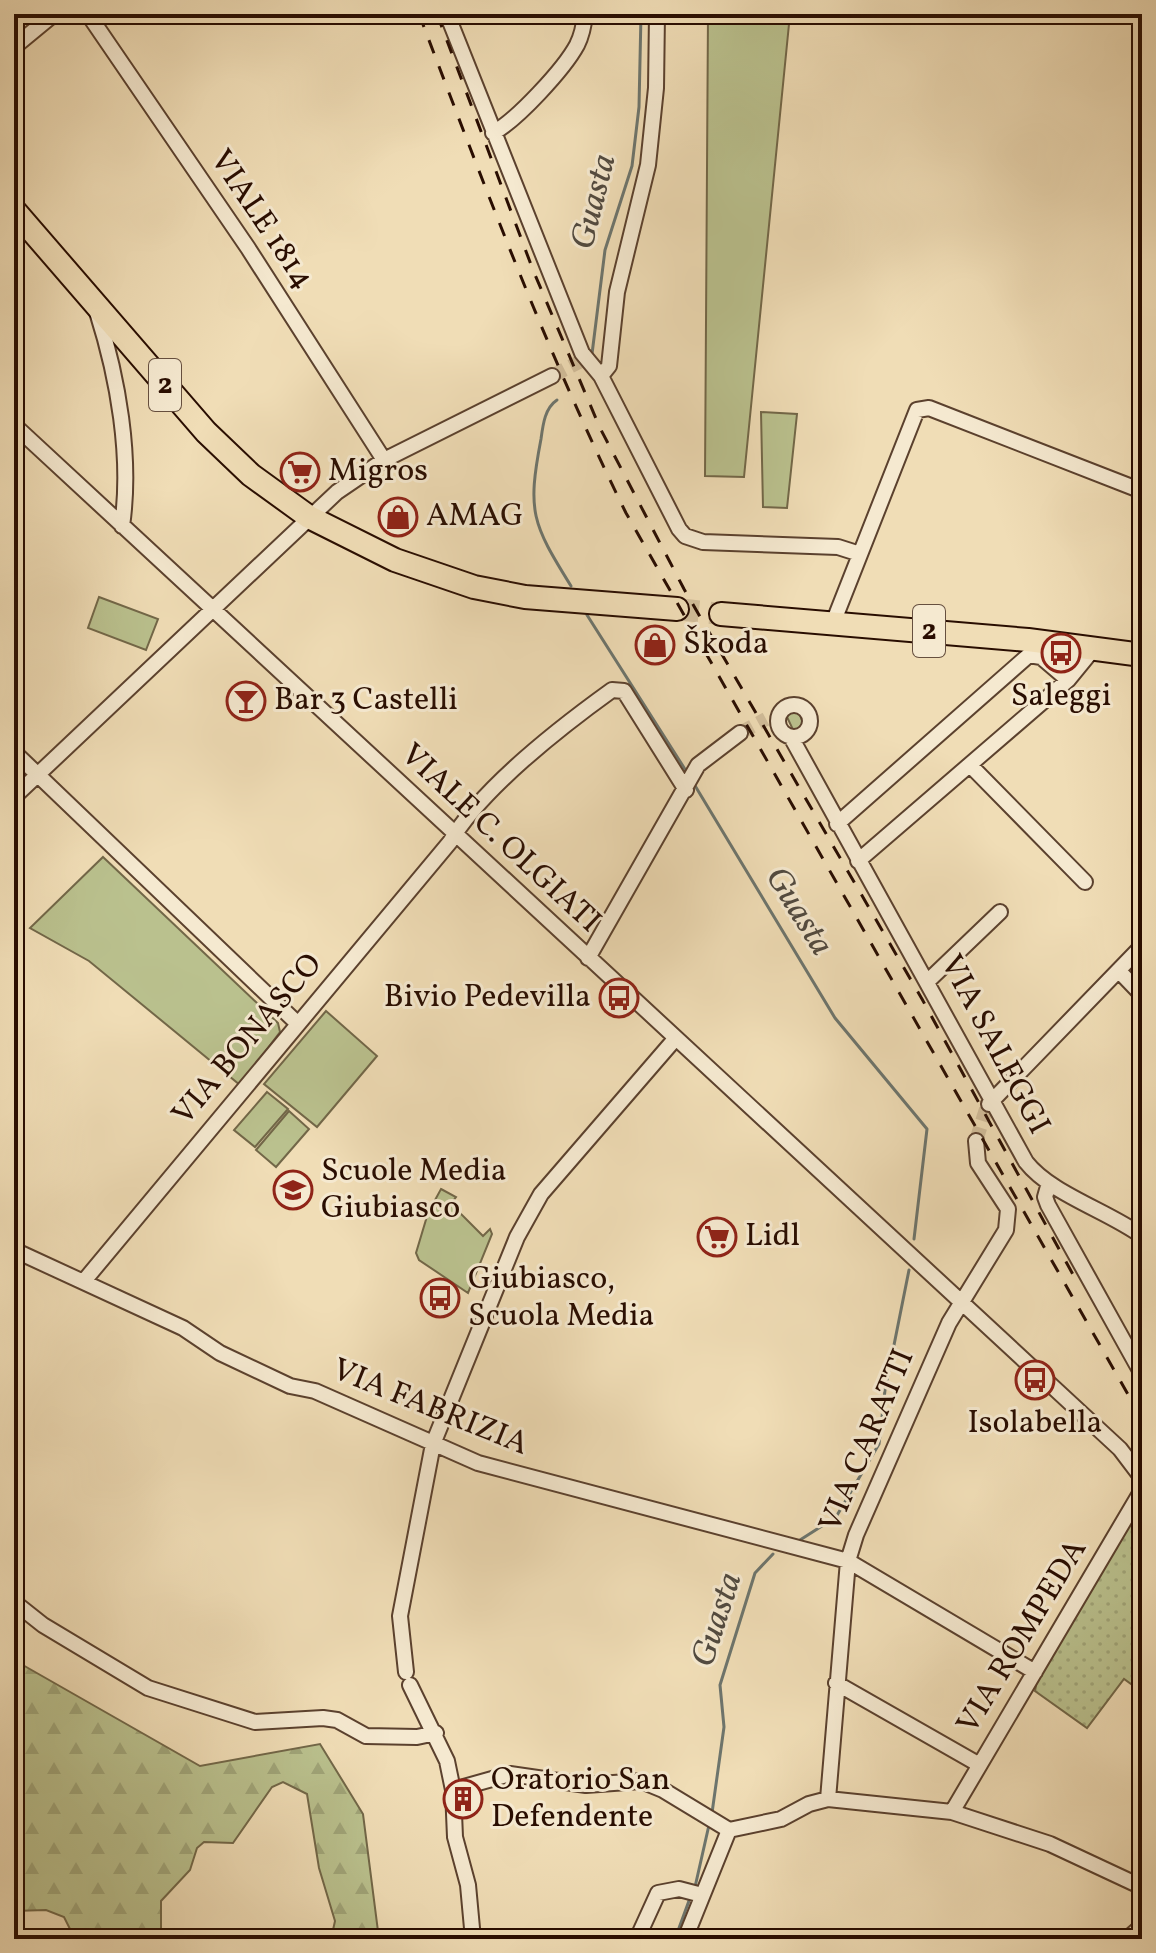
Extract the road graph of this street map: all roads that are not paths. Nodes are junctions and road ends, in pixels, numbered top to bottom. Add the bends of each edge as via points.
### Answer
1 (54, 14) edge
2 (88, 14) edge
3 (447, 14) edge
4 (585, 14) edge
5 (657, 14) edge
6 (14, 47) edge
7 (493, 133) junction
8 (14, 210) edge
9 (93, 300) junction
10 (552, 376) tunnel mouth
11 (601, 376) junction
12 (14, 425) edge
13 (384, 460) junction
14 (125, 474) junction
15 (1142, 491) edge
16 (94, 500) junction
17 (309, 517) junction
18 (122, 526) junction
19 (860, 554) junction
20 (677, 609) tunnel mouth
21 (213, 610) junction
22 (721, 614) tunnel mouth
23 (833, 623) junction
24 (1095, 647) junction
25 (1142, 655) edge
26 (1068, 680) junction
27 (740, 733) tunnel mouth
28 (791, 737) junction
29 (14, 752) edge
30 (970, 765) junction
31 (38, 775) junction
32 (687, 787) junction
33 (14, 797) edge
34 (837, 824) junction
35 (455, 835) junction
36 (858, 861) junction
37 (1085, 882) dead end
38 (1000, 912) dead end
39 (1142, 946) edge
40 (588, 958) junction
41 (1119, 971) junction
42 (928, 981) junction
43 (1142, 995) edge
44 (298, 1024) junction
45 (675, 1039) junction
46 (989, 1105) junction
47 (976, 1141) tunnel mouth
48 (1049, 1183) junction
49 (1142, 1236) edge
50 (14, 1250) edge
51 (84, 1281) junction
52 (961, 1302) junction
53 (1142, 1374) edge
54 (433, 1444) junction
55 (1142, 1478) edge
56 (1142, 1490) edge
57 (848, 1561) junction
58 (14, 1602) edge
59 (1035, 1672) junction
60 (836, 1683) junction
61 (436, 1733) junction
62 (978, 1764) junction
63 (453, 1790) junction
64 (828, 1799) junction
65 (952, 1812) junction
66 (717, 1824) junction
67 (1142, 1887) edge
68 (695, 1893) junction
69 (1142, 1926) edge
70 (473, 1939) edge
71 (637, 1939) edge
72 (685, 1939) edge
73 (1127, 1939) edge

1 - 6 street
2 - 13 street, VIALE 1814
3 - 7 street
4 - 7 street via 572,52
5 - 11 street via 648,165 617,292 609,366
7 - 11 street via 583,359
8 - 9 main road, 2
9 - 14 street via 113,370
9 - 17 main road, 2 via 206,432 251,475
10 - 13 street
11 - 19 street via 685,536 703,542 838,547
12 - 16 street, VIALE C. OLGIATI
13 - 17 street
14 - 16 street via 115,500
14 - 18 street
15 - 19 street via 922,408 914,413
16 - 18 street, VIALE C. OLGIATI
17 - 20 main road, 2 via 395,560 474,587 525,597
17 - 21 street
18 - 21 street, VIALE C. OLGIATI
19 - 23 street
21 - 31 street
21 - 35 street, VIALE C. OLGIATI
22 - 23 main road, 2
23 - 24 main road, 2
24 - 25 main road, 2
24 - 26 street
26 - 30 street
26 - 34 street via 1041,657 1029,655
27 - 32 street via 698,765
28 - 28 street, VIA SALEGGI via 773,717 791,705 801,706 808,713 809,729
28 - 34 street, VIA SALEGGI
29 - 31 street
30 - 36 street
30 - 37 street
31 - 33 street
31 - 44 street
32 - 35 street, VIA BONASCO via 619,688 532,754
32 - 40 street
34 - 36 street, VIA SALEGGI
35 - 40 street, VIALE C. OLGIATI
35 - 44 street, VIA BONASCO
36 - 42 street, VIA SALEGGI
38 - 42 street
39 - 41 street
40 - 45 street, VIALE C. OLGIATI
41 - 43 street
41 - 46 street
42 - 46 street, VIA SALEGGI
44 - 51 street, VIA BONASCO
45 - 52 street, VIALE C. OLGIATI
45 - 54 street via 531,1210
46 - 48 street, VIA SALEGGI via 1026,1162
47 - 52 street, VIA CARATTI via 978,1163 1006,1205 1008,1222
48 - 49 street, VIA SALEGGI
48 - 53 street via 1048,1205
50 - 51 street, VIA FABRIZIA
51 - 54 street, VIA FABRIZIA via 290,1386 315,1391
52 - 55 street, VIALE C. OLGIATI via 1120,1449
52 - 57 street, VIA CARATTI
54 - 57 street, VIA FABRIZIA via 478,1463
54 - 61 street via 400,1616 408,1678
56 - 59 street, VIA ROMPEDA
57 - 59 street, VIA FABRIZIA
57 - 60 street, VIA CARATTI
58 - 61 street via 148,1688 255,1722 323,1718 366,1736
59 - 62 street, VIA ROMPEDA
60 - 62 street
60 - 64 street, VIA CARATTI
61 - 63 street
62 - 65 street, VIA ROMPEDA
63 - 66 street via 510,1774 586,1785 631,1780 663,1790
63 - 70 street via 455,1837 468,1885
64 - 65 street
64 - 66 street via 776,1821
65 - 67 street via 1050,1844
66 - 68 street
68 - 71 street via 658,1893
68 - 72 street
69 - 73 street

